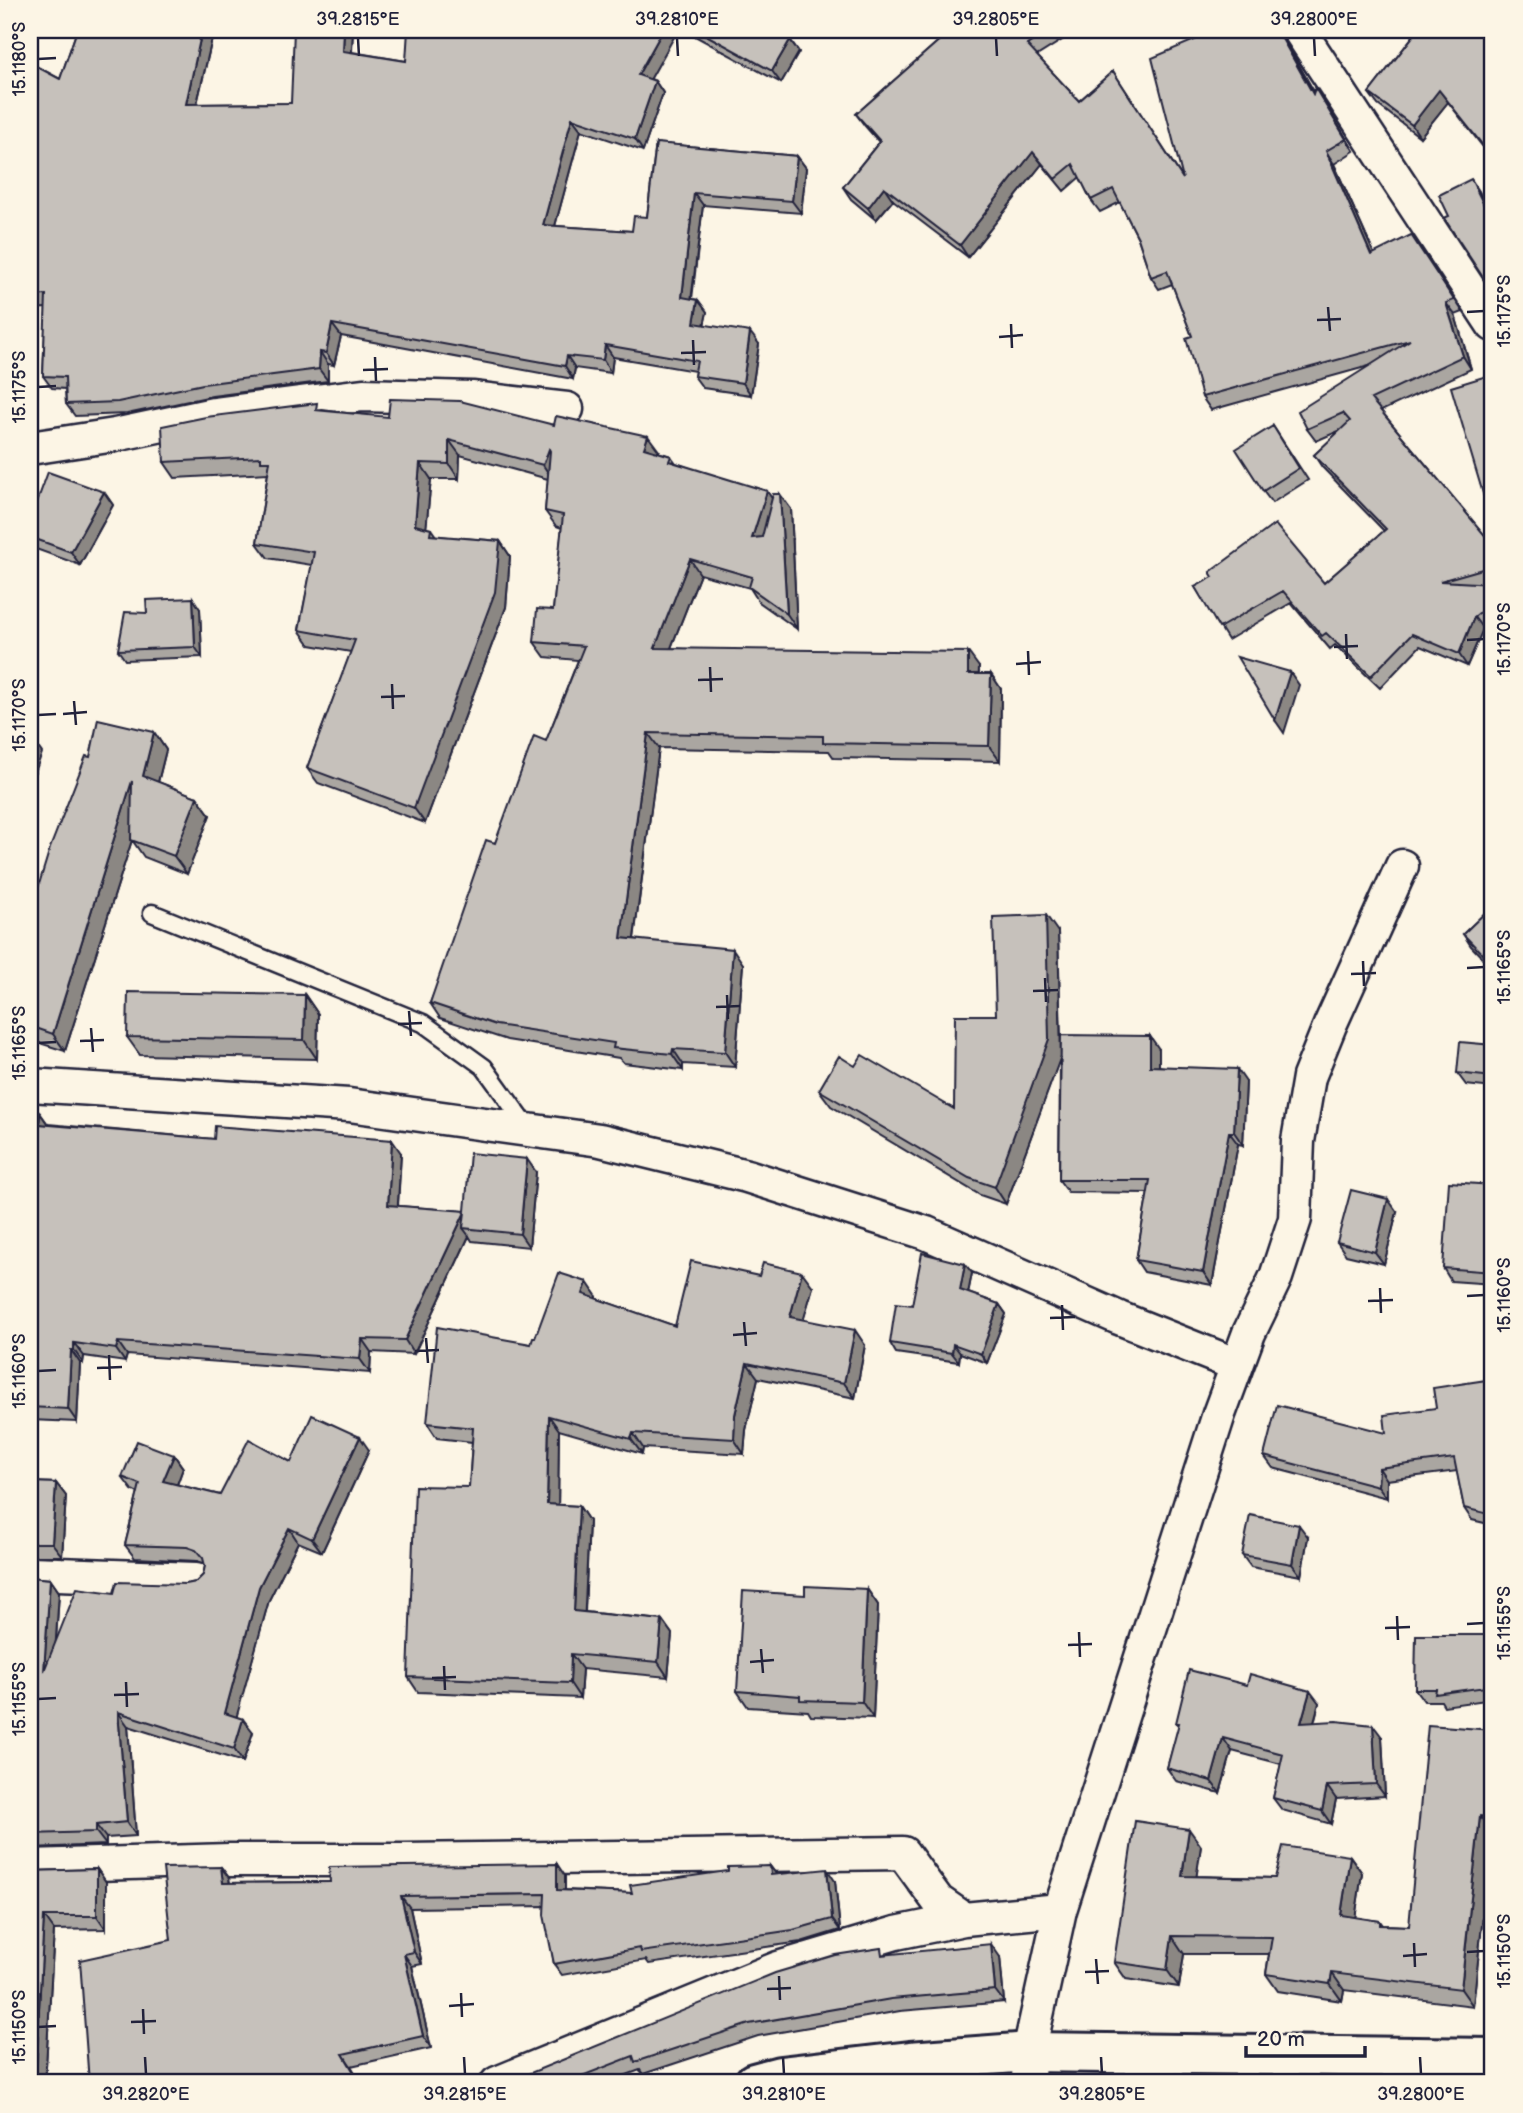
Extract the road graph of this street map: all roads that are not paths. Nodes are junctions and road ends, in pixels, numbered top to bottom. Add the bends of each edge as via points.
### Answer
1 (1299, 30) edge
2 (1493, 325) edge
3 (567, 409) dead end
4 (30, 448) edge
5 (1402, 866) dead end
6 (152, 913) dead end
7 (30, 1085) edge
8 (530, 1130) junction
9 (1237, 1365) junction
10 (30, 1573) edge
11 (196, 1579) edge
12 (30, 1866) edge
13 (1060, 1910) junction
14 (964, 1919) junction
15 (1493, 2059) edge
16 (1028, 2068) edge
17 (497, 2083) edge
18 (754, 2083) edge
19 (1492, 2083) edge

1 - 2 street
3 - 4 street via 472,398 363,395 214,414
5 - 9 street via 1309,1077 1298,1141 1295,1219 1276,1277
6 - 8 lane via 423,1023 484,1067
7 - 8 street via 349,1105
8 - 9 street via 600,1140 747,1176 926,1233
9 - 13 street
10 - 11 street
12 - 14 street via 903,1853 938,1901
13 - 14 street
13 - 16 street
14 - 17 street via 896,1933 778,1968
15 - 16 highway
15 - 19 highway
16 - 18 highway via 910,2062

